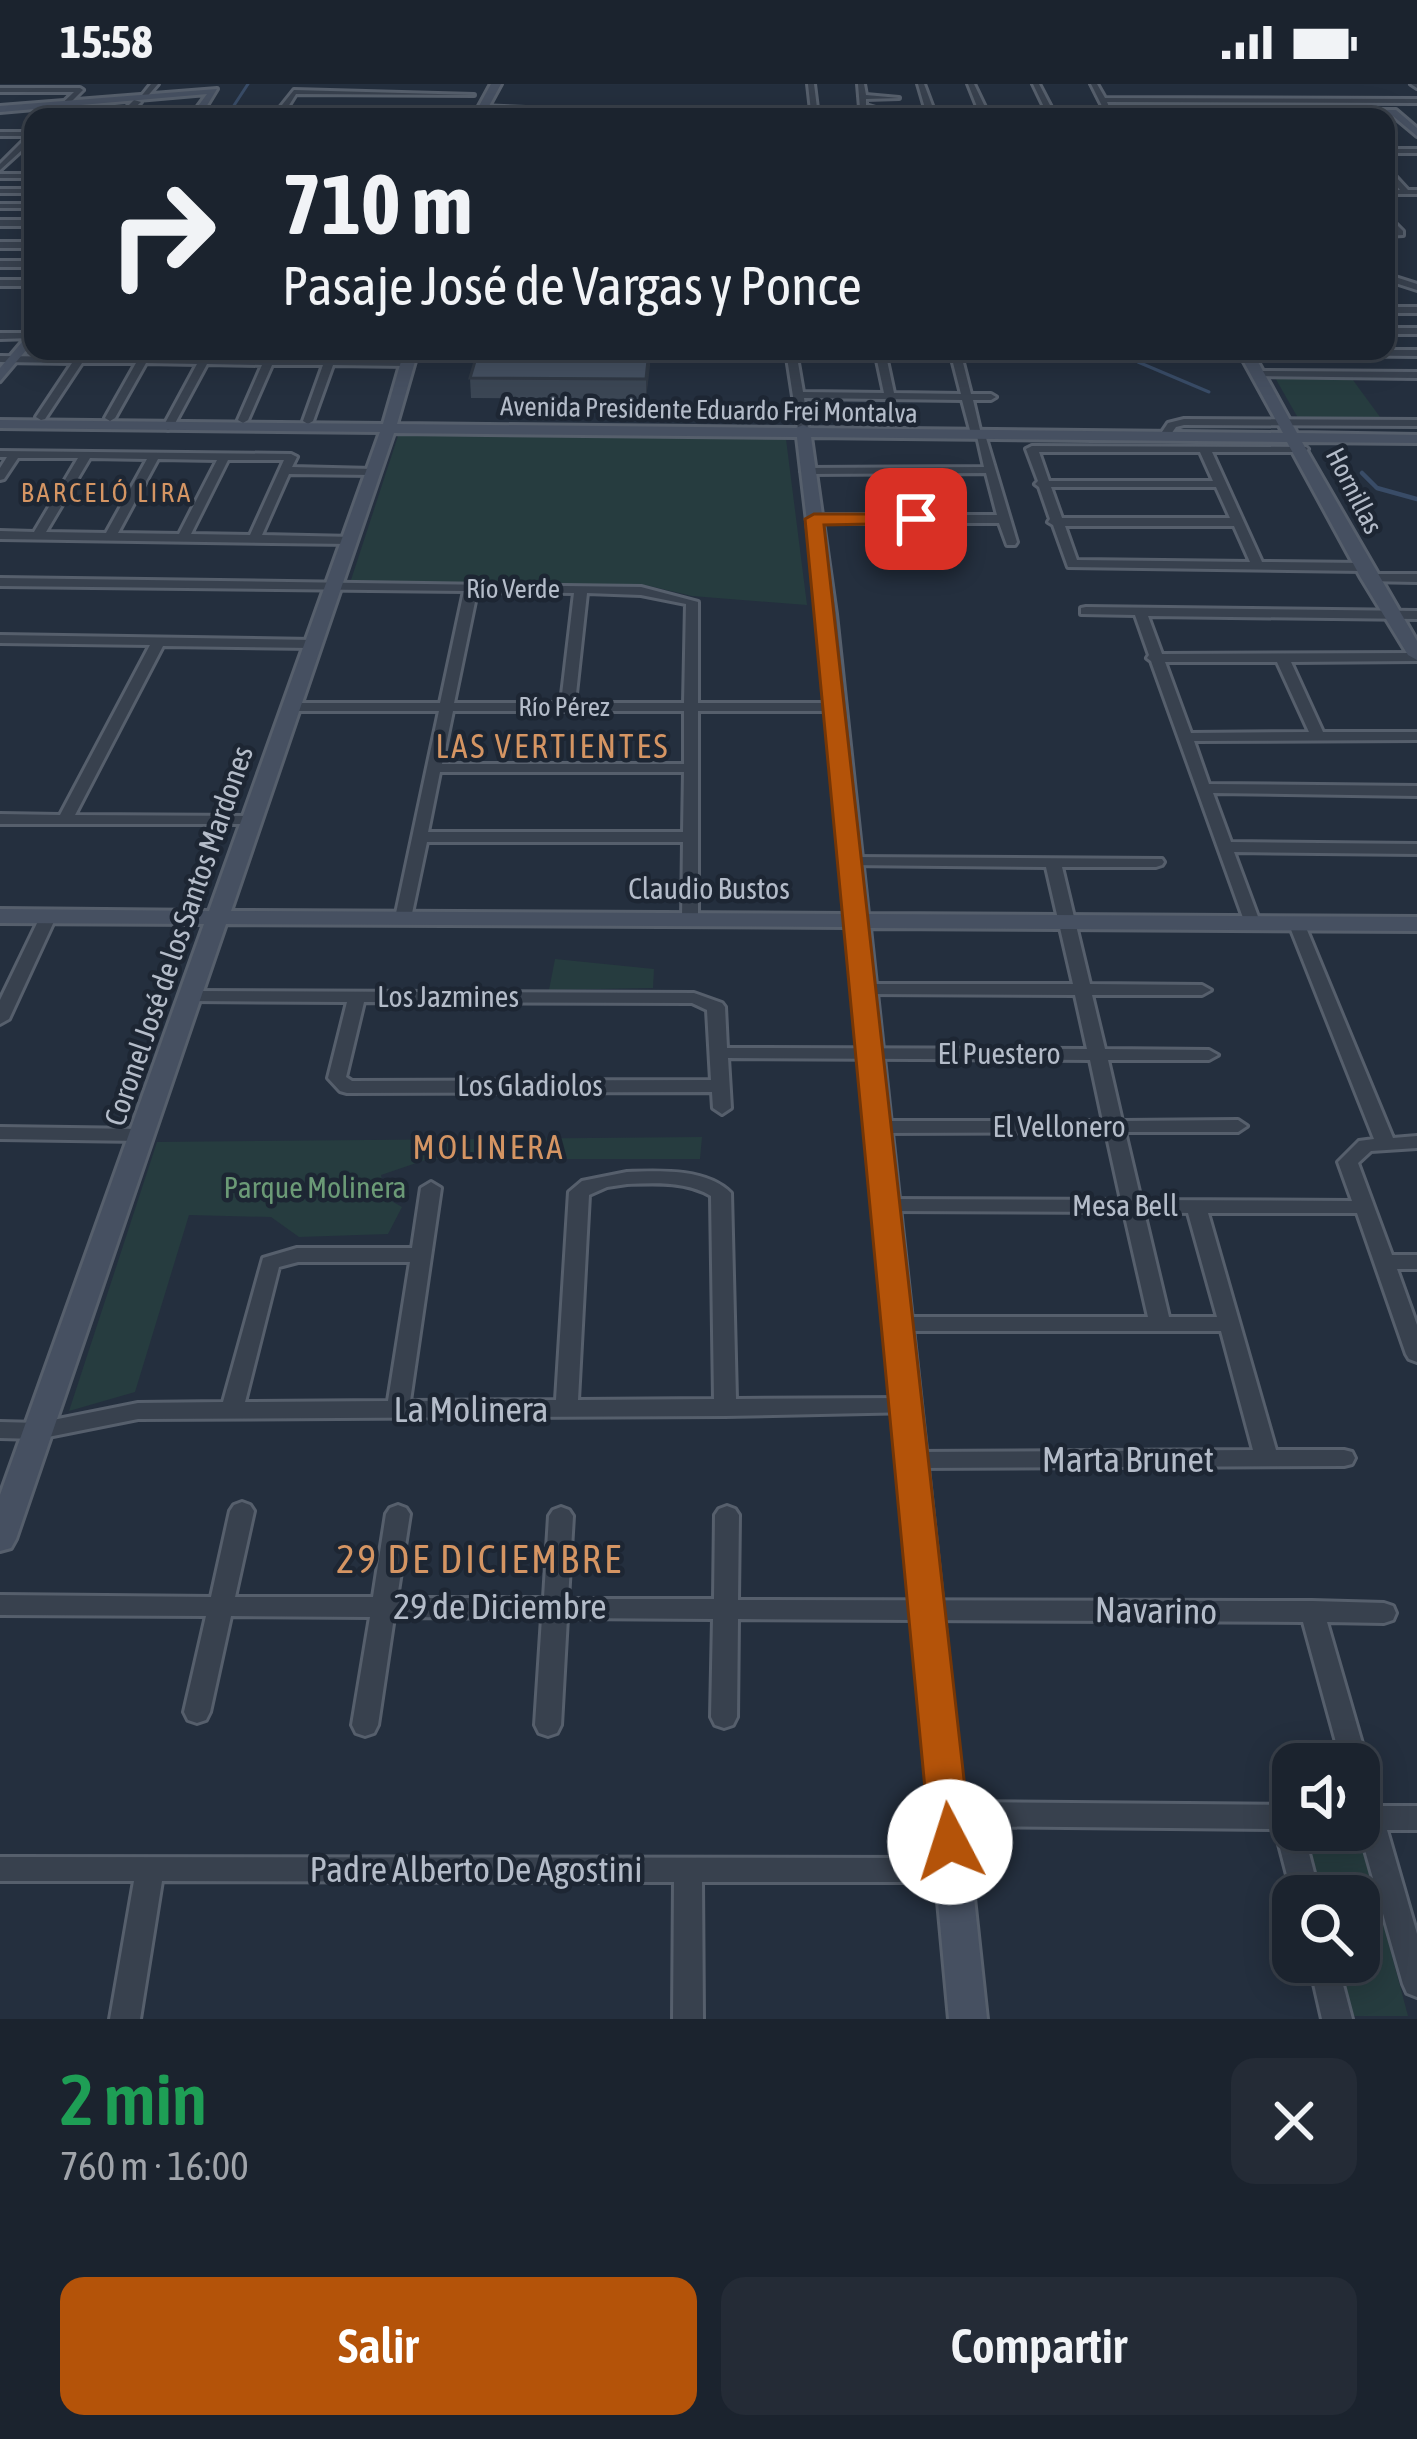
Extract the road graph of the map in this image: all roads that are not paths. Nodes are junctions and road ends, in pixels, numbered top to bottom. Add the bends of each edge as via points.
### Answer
1 (155, 84) edge
2 (861, 84) edge
3 (83, 87) edge
4 (1147, 89) dead end
5 (0, 90) edge
6 (11, 90) junction
7 (215, 90) edge
8 (333, 92) junction
9 (373, 92) junction
10 (1364, 93) dead end
11 (470, 95) dead end
12 (862, 97) junction
13 (1374, 97) junction
14 (895, 98) dead end
15 (139, 99) junction
16 (0, 100) edge
17 (1153, 100) junction
18 (1246, 101) junction
19 (1325, 101) junction
20 (65, 105) junction
21 (32, 108) edge
22 (62, 108) edge
23 (130, 108) edge
24 (286, 108) edge
25 (327, 108) edge
26 (366, 108) edge
27 (870, 108) edge
28 (1117, 108) edge
29 (1192, 108) edge
30 (1212, 108) edge
31 (1251, 108) edge
32 (1387, 108) edge
33 (1395, 118) edge
34 (24, 144) edge
35 (0, 148) edge
36 (20, 148) junction
37 (24, 148) edge
38 (1417, 148) edge
39 (20, 162) dead end
40 (2, 167) edge
41 (7, 359) edge
42 (79, 360) edge
43 (143, 360) edge
44 (204, 360) edge
45 (269, 360) edge
46 (330, 360) edge
47 (408, 360) edge
48 (792, 360) edge
49 (882, 360) edge
50 (957, 360) edge
51 (1250, 360) edge
52 (1323, 360) edge
53 (1259, 374) junction
54 (1333, 374) junction
55 (1417, 375) edge
56 (0, 377) edge
57 (797, 395) junction
58 (890, 397) junction
59 (966, 397) junction
60 (991, 398) dead end
61 (40, 417) junction
62 (110, 418) junction
63 (243, 420) junction
64 (0, 421) edge
65 (308, 421) junction
66 (170, 423) junction
67 (390, 425) junction
68 (1417, 431) edge
69 (803, 432) junction
70 (978, 434) junction
71 (1295, 437) junction
72 (1204, 448) junction
73 (0, 454) edge
74 (15, 454) junction
75 (86, 455) junction
76 (154, 456) junction
77 (224, 457) junction
78 (288, 464) junction
79 (990, 470) junction
80 (807, 471) junction
81 (373, 472) junction
82 (0, 477) edge
83 (1041, 484) junction
84 (1218, 484) junction
85 (908, 488) dead end
86 (814, 519) junction
87 (916, 519) junction
88 (1004, 519) junction
89 (1054, 521) junction
90 (1238, 523) junction
91 (0, 535) edge
92 (38, 535) junction
93 (110, 536) junction
94 (184, 537) junction
95 (254, 538) junction
96 (350, 540) junction
97 (1011, 542) dead end
98 (1258, 566) junction
99 (1366, 573) junction
100 (1417, 578) edge
101 (0, 583) edge
102 (333, 589) junction
103 (581, 589) junction
104 (471, 590) junction
105 (1086, 611) dead end
106 (1140, 613) junction
107 (1391, 614) junction
108 (1417, 615) edge
109 (0, 639) edge
110 (159, 641) junction
111 (314, 644) junction
112 (1417, 656) edge
113 (1282, 657) junction
114 (1154, 658) junction
115 (291, 707) junction
116 (447, 707) junction
117 (568, 707) junction
118 (691, 707) junction
119 (836, 707) junction
120 (1318, 736) junction
121 (1417, 736) edge
122 (1185, 737) junction
123 (434, 768) junction
124 (691, 768) junction
125 (1205, 788) junction
126 (1417, 790) edge
127 (0, 819) edge
128 (64, 819) junction
129 (251, 821) junction
130 (420, 837) junction
131 (690, 837) junction
132 (1226, 847) junction
133 (1417, 849) edge
134 (852, 862) junction
135 (1053, 862) junction
136 (1156, 862) dead end
137 (0, 916) edge
138 (48, 917) junction
139 (218, 917) junction
140 (403, 919) junction
141 (857, 919) junction
142 (690, 920) junction
143 (1066, 922) junction
144 (1252, 922) junction
145 (1296, 922) junction
146 (1417, 924) edge
147 (865, 989) junction
148 (1082, 989) junction
149 (1202, 989) dead end
150 (190, 996) junction
151 (357, 996) junction
152 (0, 1019) edge
153 (716, 1053) junction
154 (871, 1054) junction
155 (1097, 1054) junction
156 (1209, 1054) dead end
157 (720, 1086) junction
158 (722, 1108) dead end
159 (1238, 1126) dead end
160 (879, 1127) junction
161 (1114, 1127) junction
162 (0, 1133) edge
163 (142, 1135) junction
164 (1384, 1142) junction
165 (1417, 1142) edge
166 (431, 1188) dead end
167 (886, 1205) junction
168 (1133, 1206) junction
169 (1196, 1206) junction
170 (1363, 1208) junction
171 (421, 1256) junction
172 (1384, 1262) junction
173 (1417, 1262) edge
174 (898, 1324) junction
175 (1160, 1324) junction
176 (1228, 1324) junction
177 (1417, 1354) edge
178 (907, 1406) junction
179 (725, 1408) junction
180 (398, 1409) junction
181 (567, 1409) junction
182 (232, 1410) junction
183 (0, 1430) edge
184 (38, 1430) junction
185 (1344, 1457) dead end
186 (1267, 1458) junction
187 (912, 1460) junction
188 (242, 1511) dead end
189 (398, 1514) dead end
190 (727, 1515) dead end
191 (561, 1516) dead end
192 (0, 1539) edge
193 (0, 1605) edge
194 (220, 1606) junction
195 (381, 1606) junction
196 (556, 1606) junction
197 (727, 1607) junction
198 (927, 1607) junction
199 (1312, 1611) junction
200 (1384, 1613) dead end
201 (197, 1712) dead end
202 (724, 1717) dead end
203 (365, 1725) dead end
204 (548, 1725) dead end
205 (1349, 1743) edge
206 (948, 1814) junction
207 (1272, 1817) edge
208 (1380, 1818) edge
209 (1417, 1818) edge
210 (1375, 1851) edge
211 (0, 1869) edge
212 (150, 1869) junction
213 (688, 1870) junction
214 (953, 1870) junction
215 (1328, 1983) edge
216 (1417, 1984) edge
217 (125, 2019) edge
218 (688, 2019) edge
219 (968, 2019) edge
220 (1337, 2019) edge

1 - 15 street
2 - 12 street
3 - 6 street
3 - 20 street
4 - 17 street
5 - 6 street
6 - 16 street
7 - 15 street
8 - 9 street
8 - 24 street via 294,92
8 - 25 street
9 - 11 street
9 - 26 street
10 - 13 street
12 - 14 street
12 - 27 street
13 - 19 street
13 - 32 street
15 - 20 street
15 - 23 street
17 - 28 street
17 - 29 street
18 - 19 street
18 - 19 street via 1238,90 1315,90
18 - 30 street
18 - 31 street
20 - 21 street
20 - 22 street
33 - 38 street
34 - 36 street
35 - 36 street
36 - 37 street
36 - 40 street
39 - 40 street
41 - 56 street
42 - 61 street
43 - 62 street
44 - 66 street
45 - 63 street
46 - 65 street
47 - 67 street, Coronel José de los Santos Mardones
48 - 57 street
49 - 58 street
50 - 59 street
51 - 53 street, Hornillas
52 - 54 street
53 - 54 street
53 - 71 street, Hornillas
54 - 55 street
57 - 58 street
57 - 69 street
58 - 59 street
59 - 60 street
59 - 70 street
61 - 62 street, Avenida Presidente Eduardo Frei Montalva
61 - 64 street, Avenida Presidente Eduardo Frei Montalva
62 - 66 street, Avenida Presidente Eduardo Frei Montalva
63 - 65 street, Avenida Presidente Eduardo Frei Montalva
63 - 66 street, Avenida Presidente Eduardo Frei Montalva
64 - 66 street, Avenida Presidente Eduardo Frei Montalva
65 - 67 street, Avenida Presidente Eduardo Frei Montalva
66 - 67 street, Avenida Presidente Eduardo Frei Montalva
67 - 69 street, Avenida Presidente Eduardo Frei Montalva
67 - 81 street, Coronel José de los Santos Mardones
68 - 71 street, Avenida Presidente Eduardo Frei Montalva
69 - 70 street, Avenida Presidente Eduardo Frei Montalva
69 - 80 street
70 - 71 street, Avenida Presidente Eduardo Frei Montalva
70 - 71 street, Avenida Presidente Eduardo Frei Montalva
70 - 79 street
71 - 72 street, Avenida Presidente Eduardo Frei Montalva
71 - 99 street, Hornillas
72 - 83 street, Avenida Presidente Eduardo Frei Montalva via 1034,447
72 - 84 street
73 - 74 street
74 - 75 street
74 - 82 street
75 - 76 street
75 - 92 street
76 - 77 street
76 - 93 street
77 - 78 street
77 - 94 street
78 - 81 street
78 - 95 street
79 - 80 street
79 - 88 street
80 - 86 street
81 - 96 street, Coronel José de los Santos Mardones
83 - 84 street
83 - 89 street
84 - 90 street
85 - 87 street
86 - 87 street
86 - 119 street
87 - 88 street
88 - 97 street
89 - 90 street
89 - 98 street via 1072,564
90 - 98 street
91 - 92 street
92 - 93 street
93 - 94 street
94 - 95 street
95 - 96 street
96 - 102 street, Coronel José de los Santos Mardones
98 - 99 street
99 - 100 street
99 - 107 street, Hornillas
101 - 102 street, Río Verde
102 - 104 street, Río Verde
102 - 111 street, Coronel José de los Santos Mardones
103 - 104 street, Río Verde
103 - 117 street
103 - 118 street, Río Verde via 692,602
104 - 116 street
105 - 106 street
106 - 107 street
106 - 114 street
107 - 108 street
107 - 112 street, Hornillas
109 - 110 street
110 - 111 street
110 - 128 street
111 - 115 street, Coronel José de los Santos Mardones
112 - 113 street
113 - 114 street
113 - 120 street
114 - 122 street
115 - 116 street, Río Pérez
115 - 129 street, Coronel José de los Santos Mardones
116 - 117 street, Río Pérez
116 - 123 street
117 - 118 street, Río Pérez
118 - 119 street, Río Pérez
118 - 124 street
119 - 134 street
120 - 121 street
120 - 122 street
122 - 125 street
123 - 124 street
123 - 130 street
124 - 131 street
125 - 126 street
125 - 132 street
127 - 128 street
128 - 129 street
129 - 139 street, Coronel José de los Santos Mardones
130 - 131 street
130 - 140 street
131 - 142 street
132 - 133 street
132 - 144 street
134 - 135 street
134 - 141 street
135 - 136 street
135 - 143 street
137 - 138 street, Claudio Bustos
138 - 139 street, Claudio Bustos
138 - 152 street
139 - 140 street, Claudio Bustos
139 - 150 street, Coronel José de los Santos Mardones
140 - 142 street, Claudio Bustos
141 - 142 street, Claudio Bustos
141 - 143 street, Claudio Bustos
141 - 147 street
143 - 144 street, Claudio Bustos
143 - 148 street
144 - 145 street, Claudio Bustos
145 - 146 street, Claudio Bustos
145 - 164 street
147 - 148 street
147 - 154 street
148 - 149 street
148 - 155 street
150 - 151 street, Los Jazmines
150 - 163 street, Coronel José de los Santos Mardones
151 - 153 street, Los Jazmines via 707,1000 716,1007
151 - 157 street, Los Gladiolos via 340,1084
153 - 154 street, El Puestero
153 - 157 street
154 - 155 street, El Puestero
154 - 160 street
155 - 156 street, El Puestero
155 - 161 street
157 - 158 street
159 - 161 street, El Vellonero
160 - 161 street, El Vellonero
160 - 167 street
161 - 168 street
162 - 163 street
163 - 184 street, Coronel José de los Santos Mardones
164 - 165 street
164 - 170 street via 1356,1150 1348,1165
166 - 171 street
167 - 168 street, Mesa Bell
167 - 174 street
168 - 169 street, Mesa Bell
168 - 175 street
169 - 170 street, Mesa Bell
169 - 176 street
170 - 172 street
171 - 180 street
171 - 182 street via 285,1256 266,1268
172 - 173 street
172 - 177 street
174 - 175 street
174 - 178 street
175 - 176 street
176 - 186 street
178 - 179 street, La Molinera
178 - 187 street
179 - 181 street, La Molinera
179 - 181 street via 721,1193 694,1180 601,1178 579,1192
180 - 181 street, La Molinera
180 - 182 street, La Molinera
182 - 184 street, La Molinera via 138,1412
183 - 184 street, La Molinera
184 - 192 street, Coronel José de los Santos Mardones
185 - 186 street, Marta Brunet
186 - 187 street, Marta Brunet
187 - 198 street
188 - 194 street
189 - 195 street
190 - 197 street
191 - 196 street
193 - 194 street, 29 de Diciembre
194 - 195 street, 29 de Diciembre
194 - 201 street
195 - 196 street, 29 de Diciembre
195 - 203 street
196 - 197 street, 29 de Diciembre
196 - 204 street
197 - 198 street, 29 de Diciembre
197 - 202 street
198 - 199 street, Navarino
198 - 206 street
199 - 200 street, Navarino
199 - 205 street
206 - 207 street
206 - 214 street
208 - 209 street
210 - 216 street
211 - 212 street, Padre Alberto De Agostini
212 - 213 street, Padre Alberto De Agostini
212 - 217 street
213 - 214 street, Padre Alberto De Agostini
213 - 218 street
214 - 219 street
215 - 220 street

